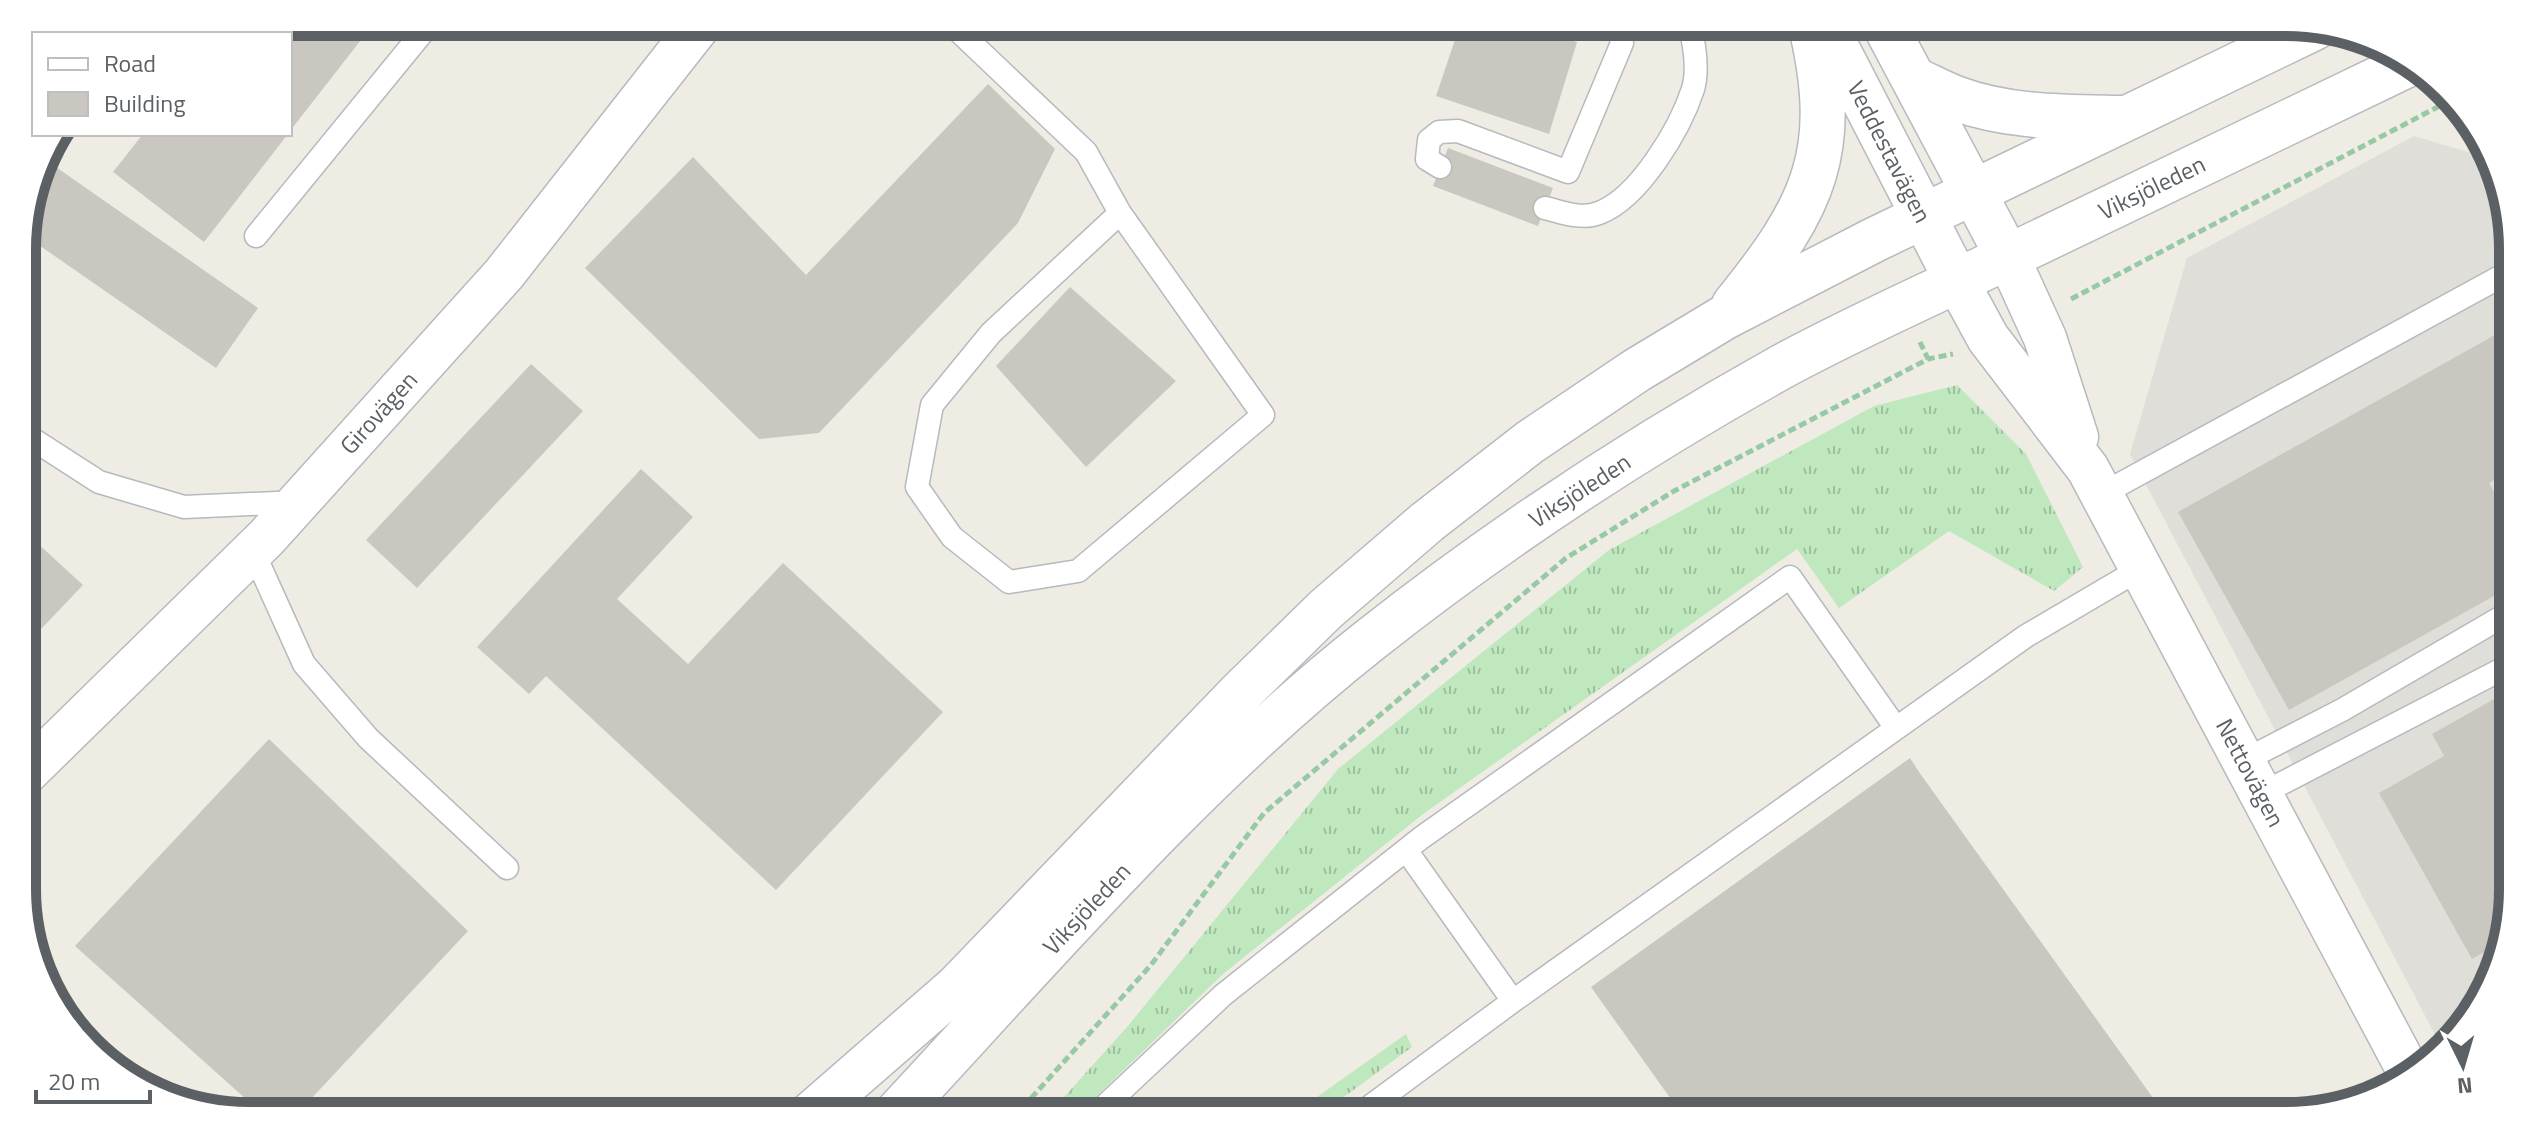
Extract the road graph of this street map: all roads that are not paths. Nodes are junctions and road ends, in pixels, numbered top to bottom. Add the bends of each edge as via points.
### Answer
1 (420, 36) edge
2 (691, 36) edge
3 (964, 36) edge
4 (1620, 36) edge
5 (1692, 36) edge
6 (1813, 36) edge
7 (1830, 36) edge
8 (1891, 36) edge
9 (2296, 37) edge
10 (2399, 69) edge
11 (1916, 80) junction
12 (2132, 118) junction
13 (1440, 167) dead end
14 (1975, 193) junction
15 (1545, 208) dead end
16 (1120, 213) junction
17 (1923, 218) junction
18 (256, 236) dead end
19 (2008, 257) junction
20 (2499, 277) edge
21 (1957, 281) junction
22 (1725, 317) junction
23 (36, 441) edge
24 (2095, 481) junction
25 (299, 502) junction
26 (253, 551) junction
27 (2140, 569) junction
28 (2499, 619) edge
29 (2499, 670) edge
30 (1896, 728) junction
31 (36, 763) edge
32 (2252, 777) junction
33 (1406, 850) junction
34 (507, 868) dead end
35 (957, 987) junction
36 (1513, 1001) junction
37 (2405, 1065) edge
38 (825, 1102) edge
39 (864, 1102) edge
40 (907, 1102) edge
41 (1109, 1102) edge
42 (1376, 1102) edge

1 - 18 lane
2 - 25 street, Girovägen via 504,274
3 - 16 lane via 1086,152
4 - 13 lane via 1622,43 1568,172 1458,131 1439,132 1429,140 1427,159
5 - 15 lane via 1694,86 1672,135 1632,191 1597,214 1578,216
6 - 22 main road via 1824,89 1819,165 1785,237
7 - 17 main road, Veddestavägen
8 - 11 main road
9 - 12 main road, Viksjöleden
10 - 19 main road, Viksjöleden
11 - 12 main road via 1956,99 2001,111
11 - 14 main road
12 - 14 main road, Viksjöleden
14 - 17 main road, Viksjöleden
14 - 19 main road
16 - 16 lane via 1263,415 1078,571 1009,582 952,537 917,487 932,405 991,333
17 - 21 main road, Veddestavägen
17 - 22 main road, Viksjöleden
19 - 21 main road, Viksjöleden
19 - 24 street, Nettovägen via 2045,338
20 - 24 lane
21 - 24 street, Nettovägen via 1988,338
21 - 40 main road, Viksjöleden via 1785,366 1656,441 1543,514 1369,641 1282,715 1150,843
22 - 35 main road, Viksjöleden via 1530,442 1326,609
23 - 25 lane via 99,482 184,507
24 - 27 street, Nettovägen
25 - 26 street, Girovägen
26 - 31 street, Girovägen
26 - 34 lane via 304,664 368,738
27 - 30 lane via 2026,636
27 - 32 street, Nettovägen
28 - 32 lane via 2342,710
29 - 32 lane
30 - 33 lane via 1790,577
30 - 36 lane
32 - 37 street, Nettovägen
33 - 36 lane
33 - 41 lane via 1223,995
35 - 38 main road, Viksjöleden
35 - 39 main road, Viksjöleden
36 - 42 lane

